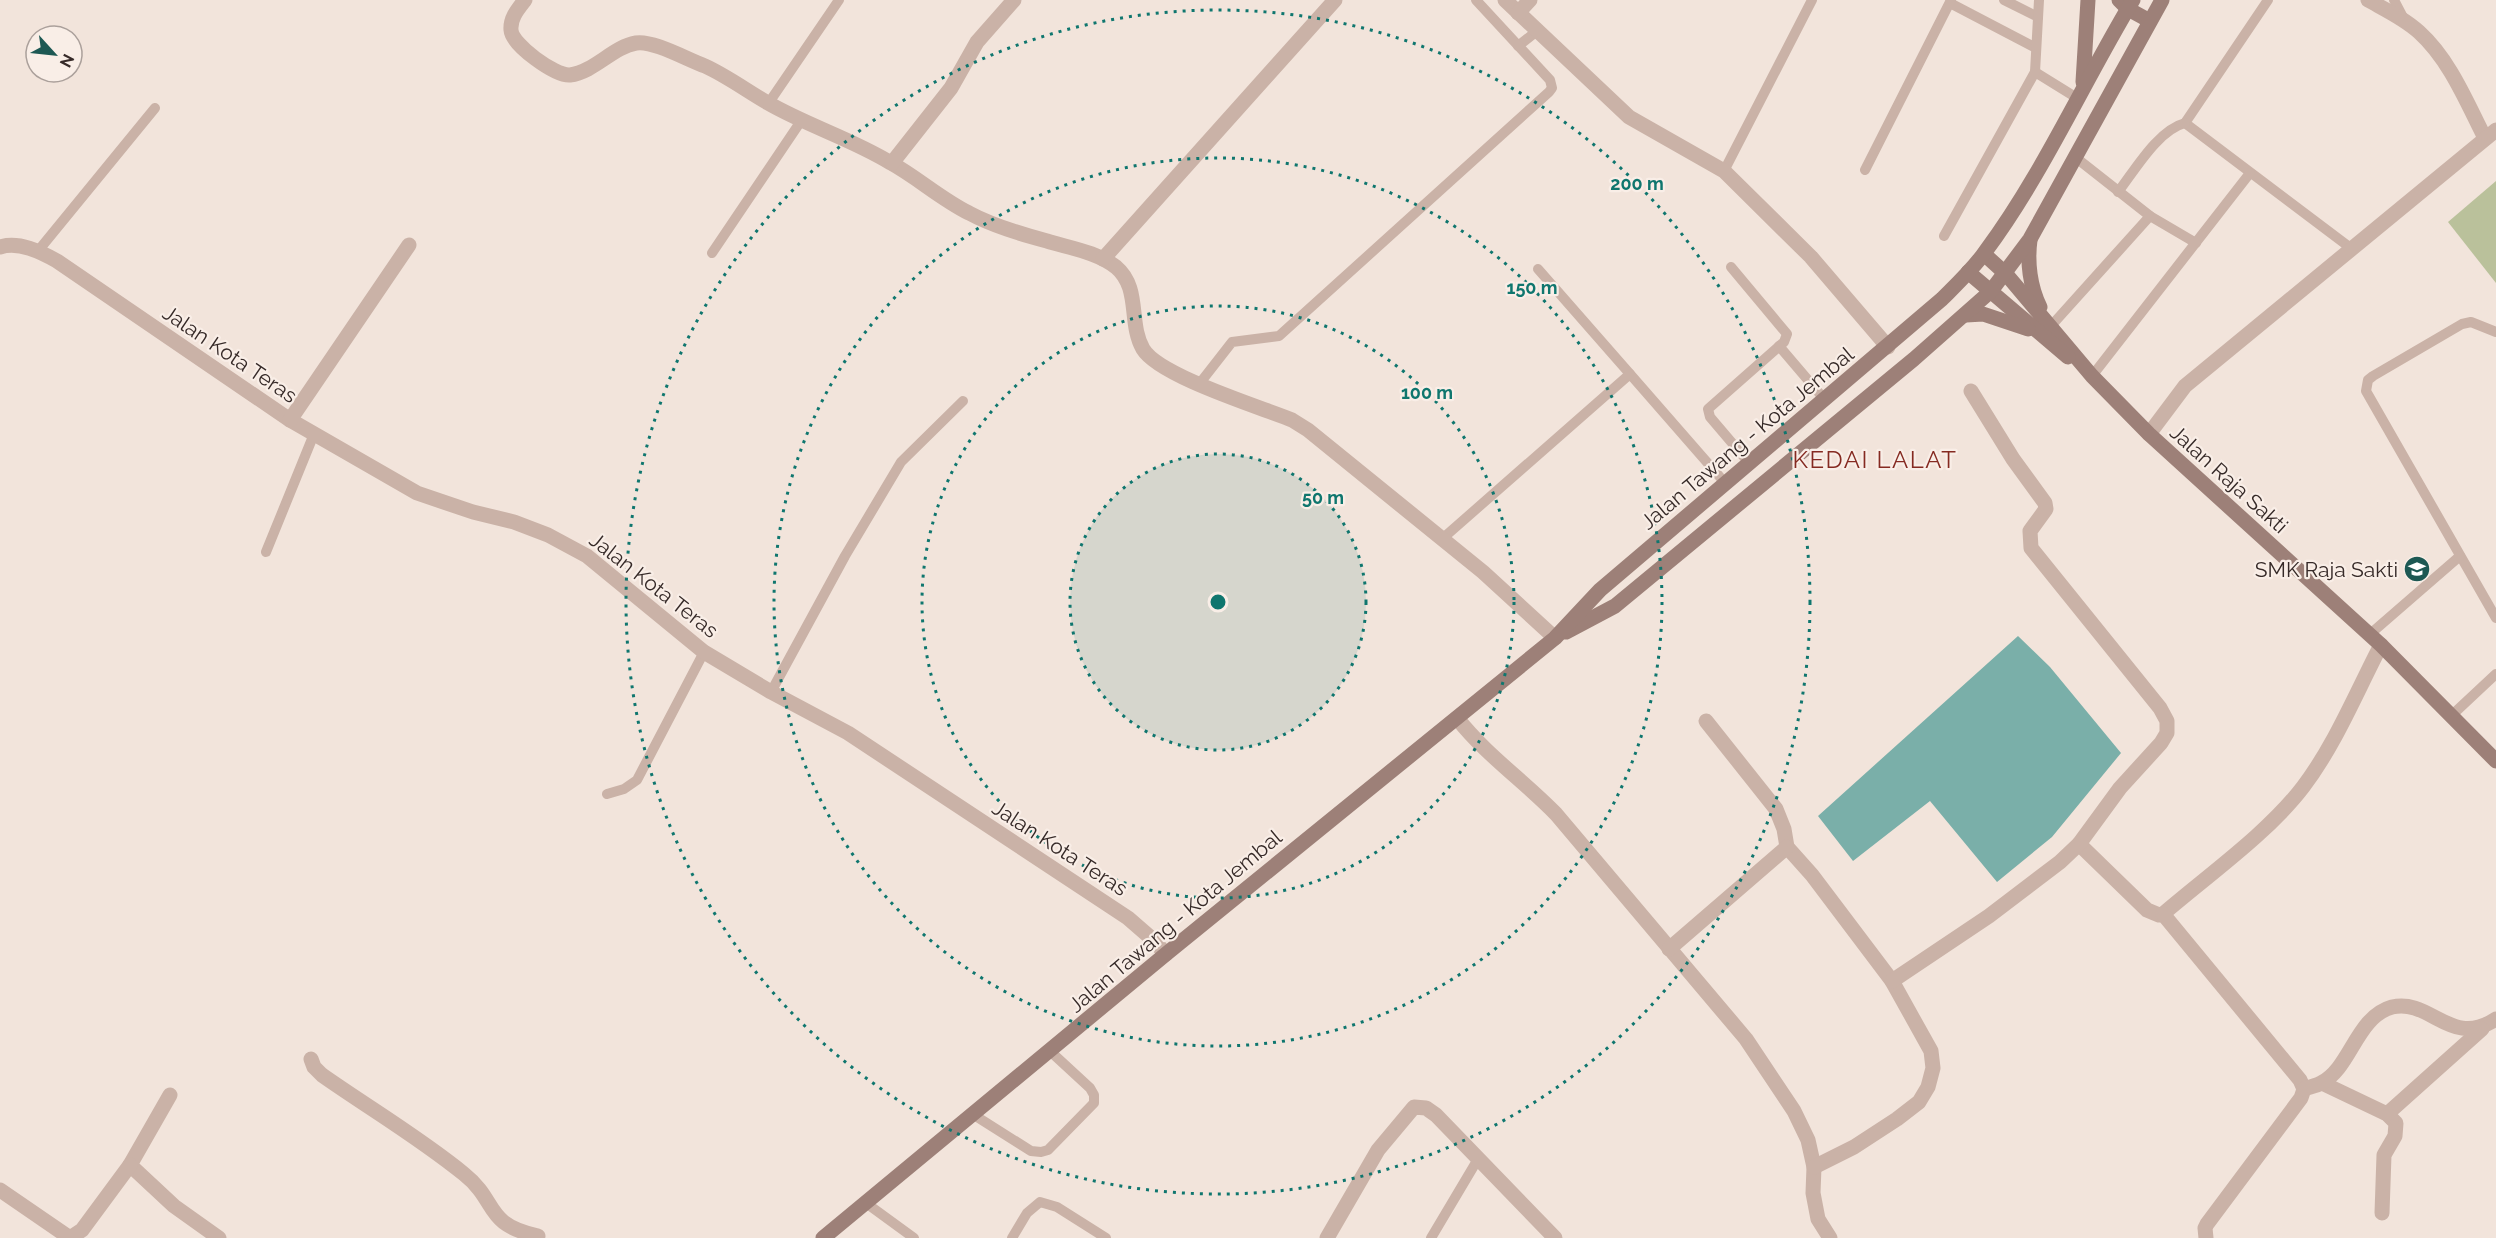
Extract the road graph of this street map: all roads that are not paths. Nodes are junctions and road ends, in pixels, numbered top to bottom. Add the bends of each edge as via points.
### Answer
1 (525, 0) edge
2 (840, 0) edge
3 (1014, 0) edge
4 (1335, 0) edge
5 (1476, 0) edge
6 (1505, 0) edge
7 (1530, 0) edge
8 (1812, 0) edge
9 (2004, 0) edge
10 (2039, 0) edge
11 (2088, 0) edge
12 (2268, 0) edge
13 (2368, 0) edge
14 (2394, 0) edge
15 (1951, 1) edge
16 (2158, 1) edge
17 (2127, 3) edge
18 (1518, 13) junction
19 (2038, 17) junction
20 (2150, 21) junction
21 (2405, 21) junction
22 (1537, 31) junction
23 (1518, 46) junction
24 (2036, 48) junction
25 (2035, 72) junction
26 (2080, 93) junction
27 (768, 104) junction
28 (155, 108) dead end
29 (801, 121) junction
30 (2185, 123) junction
31 (2491, 134) edge
32 (2075, 156) junction
33 (892, 163) junction
34 (1865, 170) dead end
35 (1724, 171) junction
36 (2250, 173) junction
37 (2118, 192) junction
38 (2150, 216) junction
39 (1944, 236) dead end
40 (2030, 239) junction
41 (2196, 243) junction
42 (408, 245) dead end
43 (0, 247) edge
44 (2352, 249) junction
45 (38, 250) junction
46 (712, 253) dead end
47 (1984, 254) junction
48 (1103, 259) junction
49 (1731, 267) dead end
50 (1538, 269) dead end
51 (1968, 272) junction
52 (2006, 274) junction
53 (1991, 291) junction
54 (1966, 315) junction
55 (2048, 322) junction
56 (2496, 332) edge
57 (2037, 333) junction
58 (1779, 346) junction
59 (1888, 347) junction
60 (1630, 374) junction
61 (2092, 376) junction
62 (1200, 383) junction
63 (1971, 391) dead end
64 (1825, 400) junction
65 (963, 401) dead end
66 (290, 420) junction
67 (2149, 434) junction
68 (314, 435) junction
69 (1750, 464) junction
70 (1726, 484) junction
71 (1442, 539) junction
72 (266, 552) dead end
73 (2460, 556) junction
74 (2496, 618) edge
75 (1555, 638) junction
76 (2375, 640) junction
77 (704, 652) junction
78 (2496, 674) edge
79 (771, 692) junction
80 (2451, 716) junction
81 (1457, 718) junction
82 (1706, 722) dead end
83 (2496, 761) edge
84 (607, 794) dead end
85 (2079, 844) junction
86 (1787, 847) junction
87 (2163, 914) junction
88 (1669, 949) junction
89 (1166, 954) junction
90 (1892, 981) junction
91 (2496, 1019) edge
92 (2482, 1029) junction
93 (1051, 1052) junction
94 (311, 1059) dead end
95 (2322, 1083) junction
96 (2304, 1089) junction
97 (170, 1095) dead end
98 (2387, 1114) junction
99 (974, 1115) junction
100 (1478, 1159) junction
101 (130, 1165) junction
102 (1814, 1167) junction
103 (0, 1190) edge
104 (866, 1203) junction
105 (2382, 1213) dead end
106 (1540, 1232) edge
107 (541, 1237) edge
108 (219, 1238) edge
109 (823, 1238) edge
110 (914, 1238) edge
111 (1012, 1238) edge
112 (1106, 1238) edge
113 (1326, 1238) edge
114 (1431, 1238) edge
115 (1555, 1238) edge
116 (1830, 1238) edge
117 (2206, 1238) edge

1 - 27 street via 516,11 510,32 514,41 552,70 569,75 580,72 634,43 647,43 716,71
2 - 27 lane
3 - 33 street via 976,42 951,88
4 - 48 street
5 - 23 lane
6 - 18 street
7 - 18 street
8 - 35 lane
9 - 19 lane
10 - 19 lane
11 - 26 main road
12 - 30 lane
13 - 21 street
14 - 21 lane
15 - 24 lane
15 - 34 lane
16 - 20 main road, Jalan Tawang - Kota Jembal
17 - 20 main road
17 - 26 main road, Jalan Tawang - Kota Jembal
18 - 22 street
19 - 24 lane
20 - 32 main road, Jalan Tawang - Kota Jembal
21 - 31 street via 2427,40
22 - 23 lane
22 - 35 street via 1629,117
23 - 62 lane via 1550,80 1550,92 1279,336 1232,342
24 - 25 lane
25 - 26 lane
25 - 39 lane
26 - 47 main road, Jalan Tawang - Kota Jembal
27 - 29 street
28 - 45 lane
29 - 33 street
29 - 46 lane
30 - 36 lane
30 - 37 lane via 2161,138
31 - 44 street
32 - 37 lane
32 - 40 main road, Jalan Tawang - Kota Jembal
33 - 48 street via 970,214
35 - 59 street via 1811,257
36 - 41 lane
36 - 44 lane
37 - 38 lane
38 - 41 lane
38 - 55 lane
40 - 52 main road, Jalan Tawang - Kota Jembal
40 - 55 main road via 2028,255 2035,297
41 - 61 lane
42 - 66 street
43 - 45 street, Jalan Kota Teras
44 - 67 street via 2185,386
45 - 66 street, Jalan Kota Teras
47 - 51 main road, Jalan Tawang - Kota Jembal
47 - 52 main road, Jalan Raja Sakti
48 - 62 street via 1117,268 1127,282 1144,349 1155,360
49 - 58 lane via 1785,329 1786,338
50 - 60 lane
51 - 53 main road, Jalan Raja Sakti
51 - 59 main road, Jalan Tawang - Kota Jembal
52 - 53 main road, Jalan Tawang - Kota Jembal
52 - 55 main road, Jalan Raja Sakti
53 - 54 main road, Jalan Tawang - Kota Jembal
53 - 57 main road, Jalan Raja Sakti
54 - 57 main road via 1983,314
54 - 75 main road, Jalan Tawang - Kota Jembal via 1615,606
55 - 61 main road, Jalan Raja Sakti
56 - 73 lane via 2471,322 2462,324 2373,376 2366,385 2367,397
57 - 61 main road, Jalan Raja Sakti
58 - 64 lane
58 - 69 lane via 1708,409 1710,417
59 - 64 main road, Jalan Tawang - Kota Jembal
60 - 70 lane
60 - 71 lane
61 - 67 main road, Jalan Raja Sakti
62 - 71 street via 1308,430
63 - 85 street via 2044,502 2046,508 2030,531 2031,549 2167,721 2167,733 2161,743 2120,788
64 - 69 main road, Jalan Tawang - Kota Jembal
65 - 79 lane via 901,462
66 - 68 street, Jalan Kota Teras
67 - 76 main road, Jalan Raja Sakti
68 - 72 lane
68 - 77 street, Jalan Kota Teras via 417,493 514,522 587,556
69 - 70 main road, Jalan Tawang - Kota Jembal
70 - 75 main road, Jalan Tawang - Kota Jembal via 1600,590
71 - 75 street
73 - 74 lane
73 - 76 lane
75 - 81 main road, Jalan Tawang - Kota Jembal
76 - 80 main road, Jalan Raja Sakti
76 - 87 street via 2331,744 2303,787 2272,821
77 - 79 street, Jalan Kota Teras
77 - 84 lane via 637,780
78 - 80 lane
79 - 89 street, Jalan Kota Teras via 912,774 1128,918
80 - 83 main road, Jalan Raja Sakti
81 - 88 street via 1484,750 1556,814
81 - 89 main road, Jalan Tawang - Kota Jembal
82 - 86 street via 1776,809
85 - 87 street via 2141,906 2153,914
85 - 90 street via 1989,916
86 - 88 street
86 - 90 street
87 - 96 street
88 - 102 street via 1746,1039 1794,1111 1808,1140
89 - 93 main road, Jalan Tawang - Kota Jembal
90 - 102 street via 1931,1051 1933,1068 1928,1087 1919,1102 1898,1119
91 - 92 street
92 - 95 street via 2460,1029 2413,1008 2393,1007 2372,1018 2334,1073
92 - 98 street
93 - 99 main road, Jalan Tawang - Kota Jembal
93 - 99 lane via 1090,1088 1094,1103 1048,1150 1031,1151
94 - 107 street via 322,1075 466,1176 496,1218 509,1227
95 - 96 street
95 - 98 street
96 - 117 street via 2207,1224
97 - 101 street
98 - 105 street via 2396,1123 2395,1136 2384,1155
99 - 104 main road, Jalan Tawang - Kota Jembal
100 - 106 street
100 - 113 street via 1436,1115 1426,1108 1414,1107 1378,1150
100 - 114 lane
101 - 103 street via 82,1230 70,1238
101 - 108 street via 174,1206
102 - 116 street via 1818,1219
104 - 109 main road, Jalan Tawang - Kota Jembal
104 - 110 lane
106 - 115 street
111 - 112 lane via 1040,1202 1057,1207

